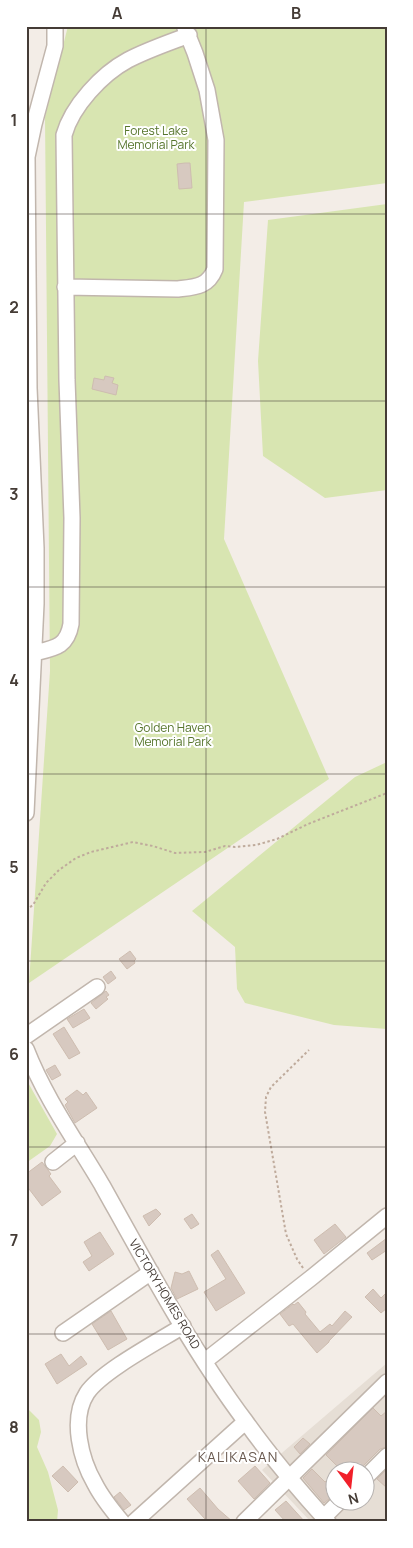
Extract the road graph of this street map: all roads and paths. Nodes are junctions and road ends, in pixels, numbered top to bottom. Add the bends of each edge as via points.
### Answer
1 (55, 26) edge
2 (187, 31) edge
3 (65, 287) junction
4 (34, 652) junction
5 (29, 705) edge
6 (387, 792) edge
7 (26, 813) edge
8 (26, 910) edge
9 (97, 987) dead end
10 (26, 1036) edge
11 (26, 1050) edge
12 (309, 1050) dead end
13 (77, 1143) junction
14 (53, 1162) dead end
15 (387, 1216) edge
16 (151, 1272) junction
17 (311, 1278) junction
18 (183, 1326) junction
19 (62, 1333) dead end
20 (205, 1361) junction
21 (387, 1382) edge
22 (245, 1422) junction
23 (387, 1456) edge
24 (376, 1467) edge
25 (288, 1478) junction
26 (326, 1519) edge
27 (122, 1522) edge
28 (134, 1522) edge
29 (244, 1522) edge

1 - 4 street via 55,46 29,142 27,164 29,388 36,548
2 - 3 street via 126,61 98,84 72,114 64,135
2 - 3 street via 207,90 216,140 215,269 212,278 204,284 178,289
3 - 4 street via 72,518 71,624 70,634 58,647
4 - 5 street
5 - 7 street
6 - 8 path via 256,846 225,846 205,852 174,853 133,842 91,852 59,870
9 - 10 street
11 - 13 street, VICTORY HOMES ROAD
12 - 17 path via 271,1087 266,1097 265,1112 286,1234 297,1259
13 - 14 street
13 - 16 street, VICTORY HOMES ROAD
15 - 17 street
16 - 18 street, VICTORY HOMES ROAD
16 - 19 street
17 - 20 street
18 - 20 street, VICTORY HOMES ROAD
18 - 27 street via 109,1373 87,1392 82,1403 78,1416 79,1433 88,1469 103,1498
20 - 22 street, VICTORY HOMES ROAD
21 - 25 street
22 - 25 street, VICTORY HOMES ROAD
22 - 28 street
23 - 24 street
25 - 26 street, VICTORY HOMES ROAD
25 - 29 street

